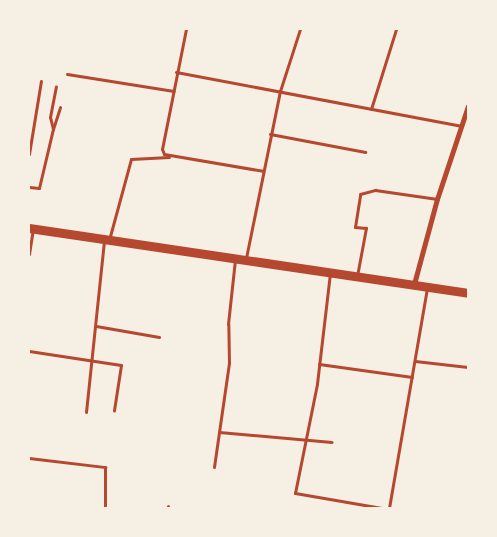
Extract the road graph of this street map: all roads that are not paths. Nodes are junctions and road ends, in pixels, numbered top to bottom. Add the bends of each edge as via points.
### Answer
1 (186, 29) edge
2 (300, 29) edge
3 (396, 29) edge
4 (176, 72) junction
5 (67, 74) dead end
6 (41, 81) dead end
7 (56, 87) dead end
8 (174, 91) junction
9 (280, 91) junction
10 (468, 106) edge
11 (60, 107) dead end
12 (371, 110) junction
13 (462, 126) junction
14 (53, 130) junction
15 (270, 134) junction
16 (365, 152) dead end
17 (29, 154) edge
18 (172, 157) junction
19 (263, 171) junction
20 (29, 187) edge
21 (437, 199) junction
22 (31, 229) edge
23 (106, 240) junction
24 (29, 254) edge
25 (235, 259) junction
26 (246, 261) junction
27 (330, 273) junction
28 (356, 277) junction
29 (414, 284) junction
30 (428, 286) junction
31 (468, 292) edge
32 (96, 326) junction
33 (159, 336) dead end
34 (29, 351) edge
35 (92, 359) junction
36 (414, 361) junction
37 (319, 364) junction
38 (468, 367) edge
39 (412, 377) junction
40 (114, 410) dead end
41 (86, 412) dead end
42 (219, 432) junction
43 (305, 440) junction
44 (332, 442) dead end
45 (29, 458) edge
46 (214, 467) dead end
47 (105, 508) edge
48 (382, 508) edge
49 (389, 508) edge

1 - 4 lane
2 - 9 lane
3 - 12 lane
4 - 8 lane
4 - 9 lane
5 - 8 lane
6 - 17 lane
7 - 14 lane via 50,117
8 - 18 lane via 162,149
9 - 12 lane
9 - 15 lane
10 - 13 street
11 - 14 lane
12 - 13 lane
13 - 21 street
14 - 20 lane via 38,188
15 - 16 lane
15 - 19 lane
18 - 19 lane
18 - 23 lane via 131,159
19 - 26 lane
21 - 28 lane via 374,190 360,194 355,227 366,228
21 - 29 street
22 - 23 main road
22 - 24 lane
23 - 25 main road
23 - 32 lane
25 - 26 main road
25 - 42 lane via 228,324 229,363
26 - 27 main road
27 - 28 main road
27 - 37 lane
28 - 29 main road
29 - 30 main road
30 - 31 main road
30 - 36 lane
32 - 33 lane
32 - 35 lane
34 - 35 lane
35 - 40 lane via 121,365
35 - 41 lane
36 - 38 lane
36 - 39 lane
37 - 39 lane
37 - 43 lane
39 - 49 lane
42 - 43 lane
42 - 46 lane
43 - 44 lane
43 - 48 lane via 295,493
45 - 47 lane via 105,467

